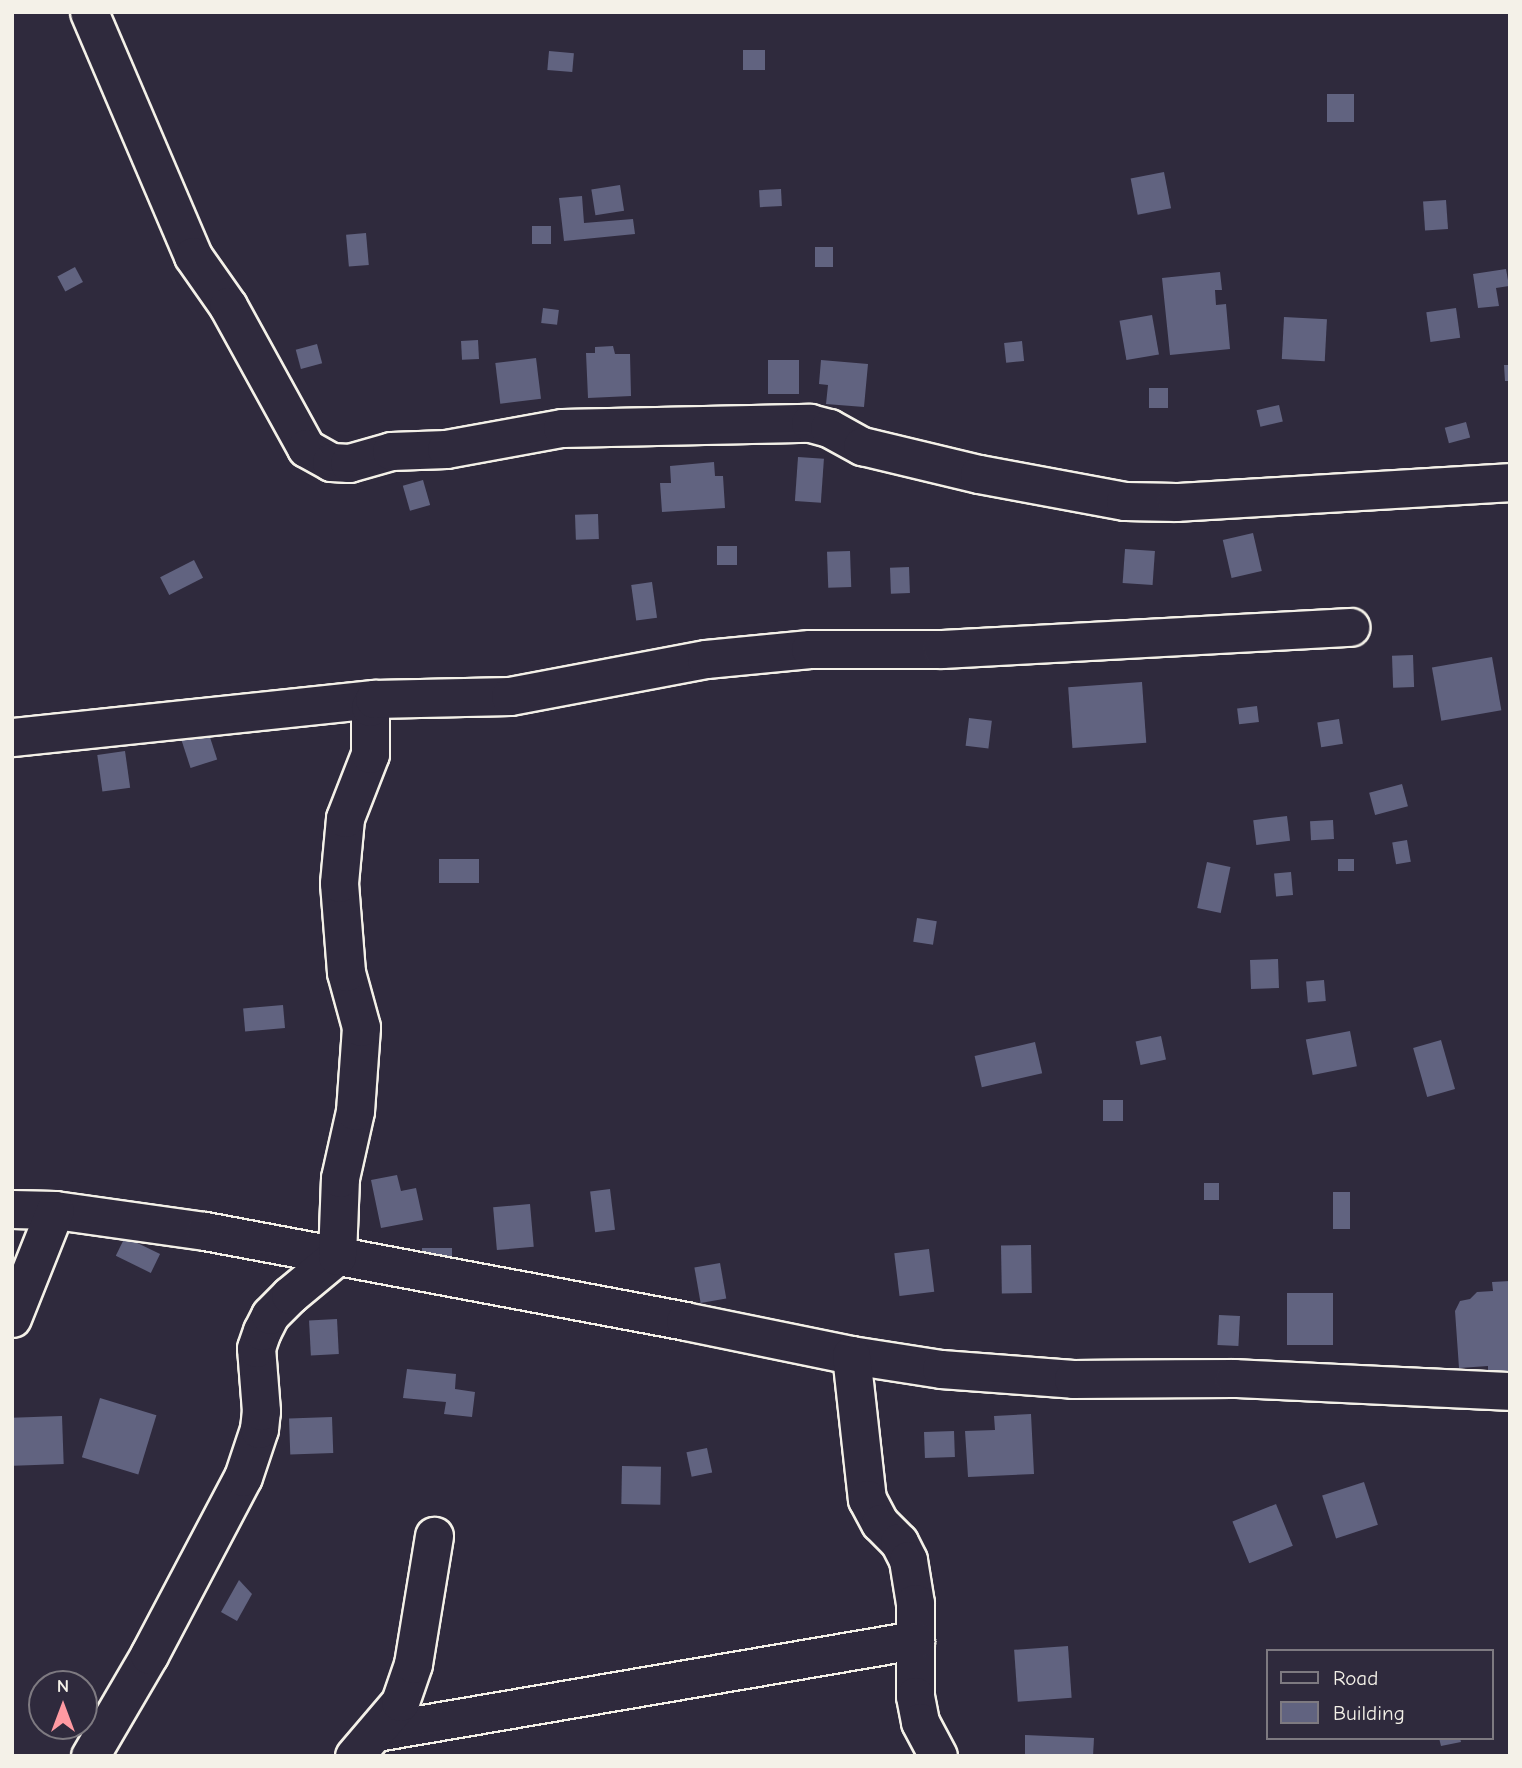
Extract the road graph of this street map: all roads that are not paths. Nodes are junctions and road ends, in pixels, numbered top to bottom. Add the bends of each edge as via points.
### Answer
1 (89, 12) edge
2 (1510, 482) edge
3 (1350, 627) dead end
4 (374, 699) junction
5 (12, 737) edge
6 (12, 1209) edge
7 (55, 1210) junction
8 (337, 1256) junction
9 (12, 1318) edge
10 (851, 1355) junction
11 (1510, 1391) edge
12 (434, 1536) dead end
13 (915, 1640) junction
14 (365, 1744) edge
15 (90, 1756) edge
16 (938, 1756) edge

1 - 2 street via 193,256 228,306 306,447 331,462 349,463 391,451 446,449 562,428 810,423 862,446 1125,501 1176,502
3 - 4 street via 942,649 810,649 706,659 510,696
4 - 5 street
4 - 8 street via 370,754 345,818 339,883 346,972 361,1027 355,1111 340,1178
6 - 7 street
7 - 8 street
7 - 9 street
8 - 10 street
8 - 15 street via 270,1315 262,1331 256,1348 259,1429 243,1477
10 - 11 street via 940,1369 1073,1379 1234,1378
10 - 13 street via 867,1499 908,1560
12 - 14 street via 413,1664 400,1702
13 - 14 street
13 - 16 street via 920,1722

